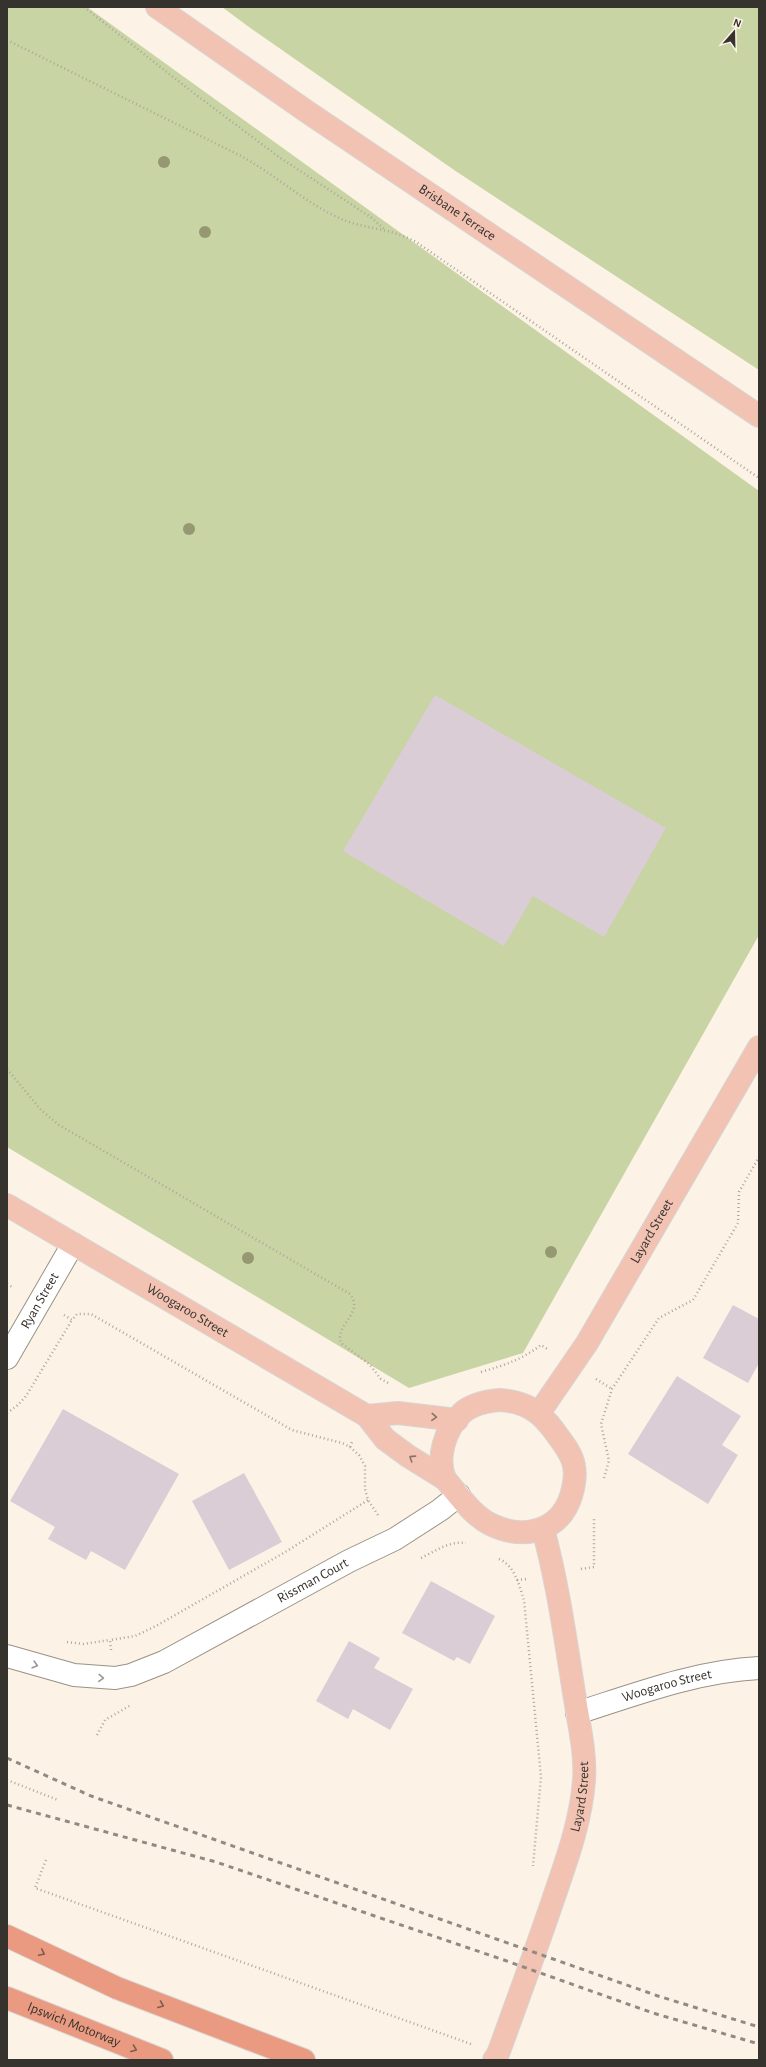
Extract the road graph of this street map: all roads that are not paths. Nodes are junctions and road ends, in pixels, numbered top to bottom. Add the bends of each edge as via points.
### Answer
1 (156, 7) edge
2 (759, 416) edge
3 (759, 1047) edge
4 (7, 1206) edge
5 (73, 1244) junction
6 (7, 1358) edge
7 (540, 1413) junction
8 (367, 1416) junction
9 (457, 1420) junction
10 (452, 1487) junction
11 (543, 1529) junction
12 (7, 1656) edge
13 (759, 1668) edge
14 (577, 1713) junction
15 (7, 1936) edge
16 (7, 1998) edge
17 (497, 2058) edge
18 (162, 2060) edge
19 (304, 2060) edge

1 - 2 main road, Brisbane Terrace
3 - 7 main road, Layard Street via 587,1343
4 - 5 main road, Woogaroo Street
5 - 6 street, Ryan Street
5 - 8 main road, Woogaroo Street
7 - 9 main road via 512,1401 490,1401 472,1407
7 - 11 main road via 571,1456 575,1476 565,1509 555,1522
8 -> 9 main road via 398,1413
10 -> 8 main road, Woogaroo Street via 385,1439
9 - 10 main road via 441,1454 442,1471
10 - 11 main road via 479,1517 499,1528 519,1533
12 -> 10 street, Rissman Court via 63,1673 115,1678 130,1675 164,1662 349,1561 395,1540 440,1510
11 - 14 main road, Layard Street
13 - 14 street, Woogaroo Street via 729,1670 693,1678
14 - 17 main road, Layard Street via 584,1779 580,1811 547,1918
15 -> 19 highway via 117,1988
16 -> 18 highway, Ipswich Motorway

